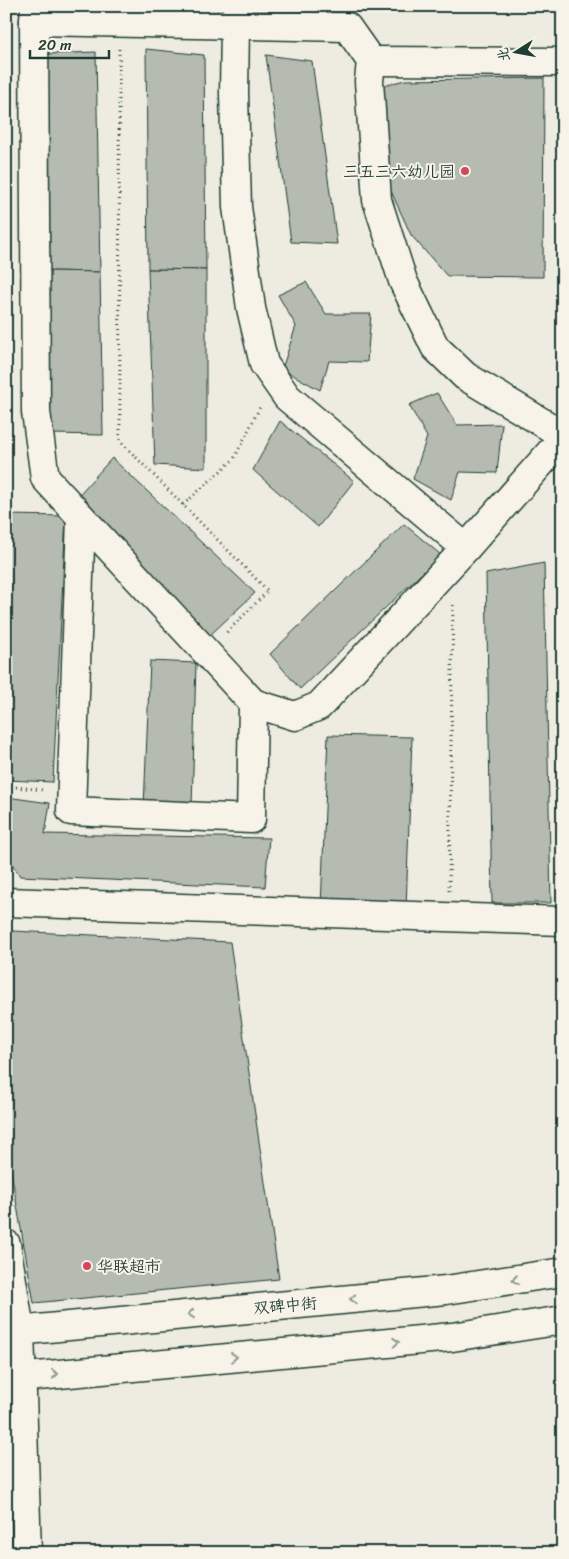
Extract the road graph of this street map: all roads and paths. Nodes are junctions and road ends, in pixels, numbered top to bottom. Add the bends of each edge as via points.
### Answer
1 (35, 14) edge
2 (236, 16) edge
3 (118, 23) junction
4 (371, 61) junction
5 (563, 62) edge
6 (274, 379) junction
7 (563, 437) edge
8 (183, 505) junction
9 (81, 517) junction
10 (460, 555) junction
11 (206, 652) junction
12 (253, 703) junction
13 (6, 786) edge
14 (72, 793) junction
15 (449, 898) dead end
16 (6, 902) edge
17 (563, 921) edge
18 (6, 1244) edge
19 (563, 1272) edge
20 (563, 1320) edge
21 (13, 1331) edge
22 (14, 1378) edge
23 (27, 1553) edge

1 - 3 street
1 - 9 street via 36,412 45,478
2 - 3 street
2 - 4 street via 347,27
2 - 6 street via 237,206 251,308 264,364
3 - 8 path via 120,441
4 - 5 street
4 - 7 street via 369,81 377,200 403,281 434,348 465,376
6 - 8 path via 234,460
6 - 10 street via 287,396
7 - 10 street
8 - 11 path via 268,591
9 - 11 street
9 - 14 street
10 - 12 street via 319,706 295,716
10 - 15 path
11 - 12 street
12 - 14 street via 251,819 71,811
13 - 14 path
16 - 17 street
18 - 21 street
19 -> 21 street, 双碑中街 via 446,1290
22 -> 20 street via 452,1337
21 - 22 street
22 - 23 street

